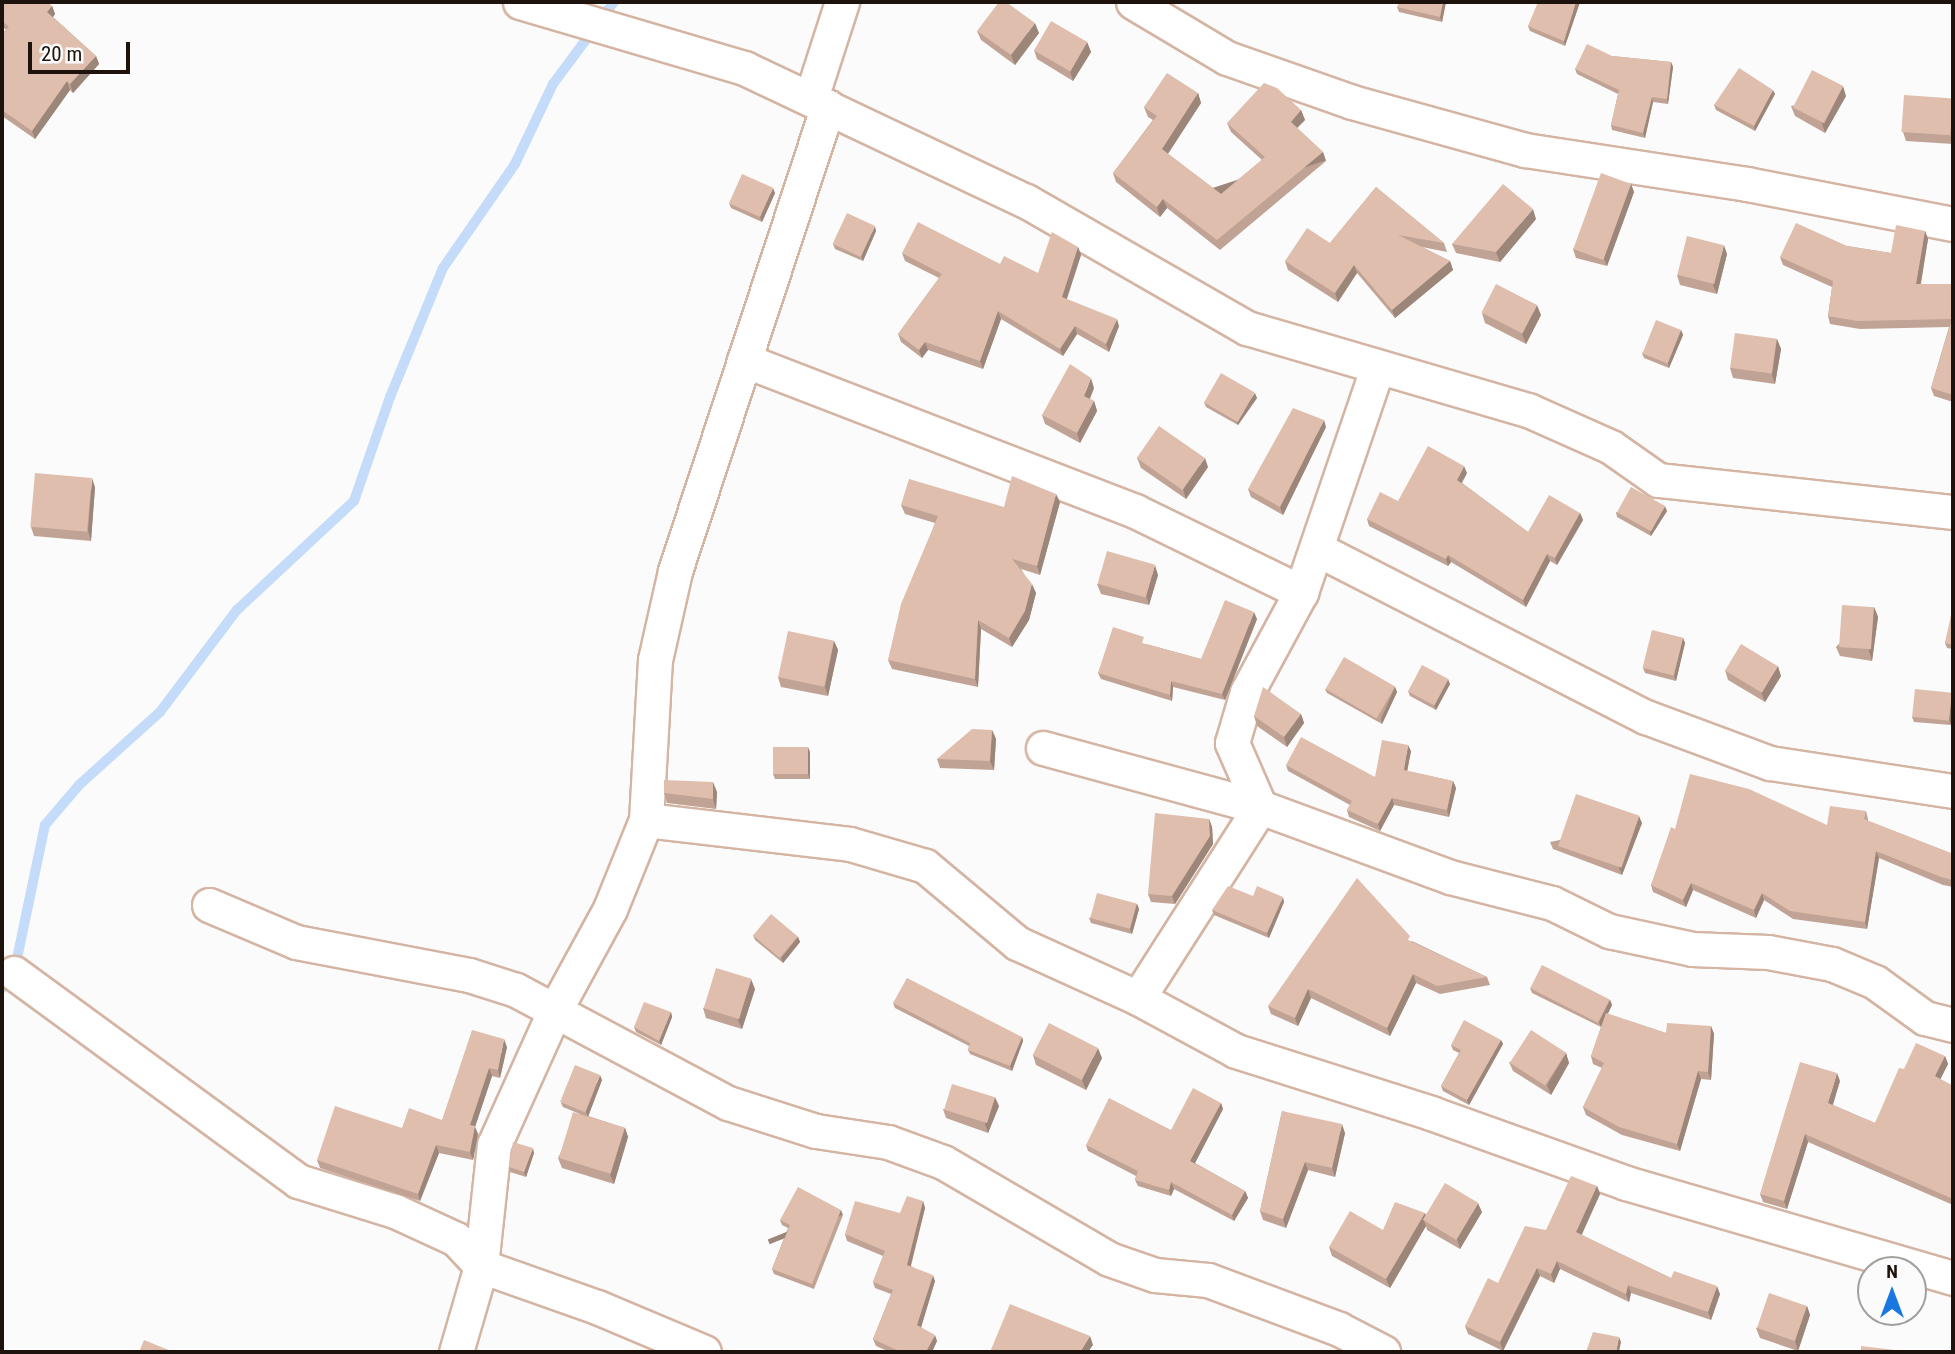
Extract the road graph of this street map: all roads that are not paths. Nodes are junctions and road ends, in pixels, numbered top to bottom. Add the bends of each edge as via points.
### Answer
1 (520, 2) edge
2 (842, 2) edge
3 (1133, 2) edge
4 (819, 103) junction
5 (1953, 224) edge
6 (744, 360) junction
7 (1377, 369) junction
8 (1953, 512) edge
9 (1317, 549) junction
10 (1301, 592) junction
11 (1043, 748) dead end
12 (1953, 791) edge
13 (1260, 807) junction
14 (646, 820) junction
15 (209, 905) dead end
16 (14, 973) dead end
17 (1138, 998) junction
18 (556, 1008) junction
19 (1953, 1025) edge
20 (481, 1266) junction
21 (1953, 1278) edge
22 (456, 1352) edge
23 (704, 1352) edge
24 (1383, 1352) edge

1 - 4 street via 744,68
2 - 4 street
3 - 5 street via 1227,58 1352,102 1525,150 1747,184
4 - 6 street
4 - 7 street via 1026,201 1247,328
6 - 10 street via 1135,511
6 - 14 street via 675,571 655,660
7 - 8 street via 1528,410 1611,447 1640,470 1667,482
7 - 9 street
9 - 10 street
9 - 12 street via 1646,717 1770,763
10 - 13 street via 1247,692 1232,743
11 - 13 street
13 - 17 street
13 - 19 street via 1450,877 1552,903 1609,931 1692,949 1768,952 1832,964 1875,982 1926,1018
14 - 17 street via 850,844 925,866 1017,943
14 - 18 street via 610,909
15 - 18 street via 296,942 469,975
16 - 20 street via 298,1181 395,1210 456,1239
17 - 21 street via 1236,1051 1431,1112 1626,1183
18 - 20 street via 494,1145
18 - 24 street via 728,1103 816,1130 888,1142 943,1161 1109,1259 1155,1275 1208,1280 1339,1329
20 - 22 street
20 - 23 street

